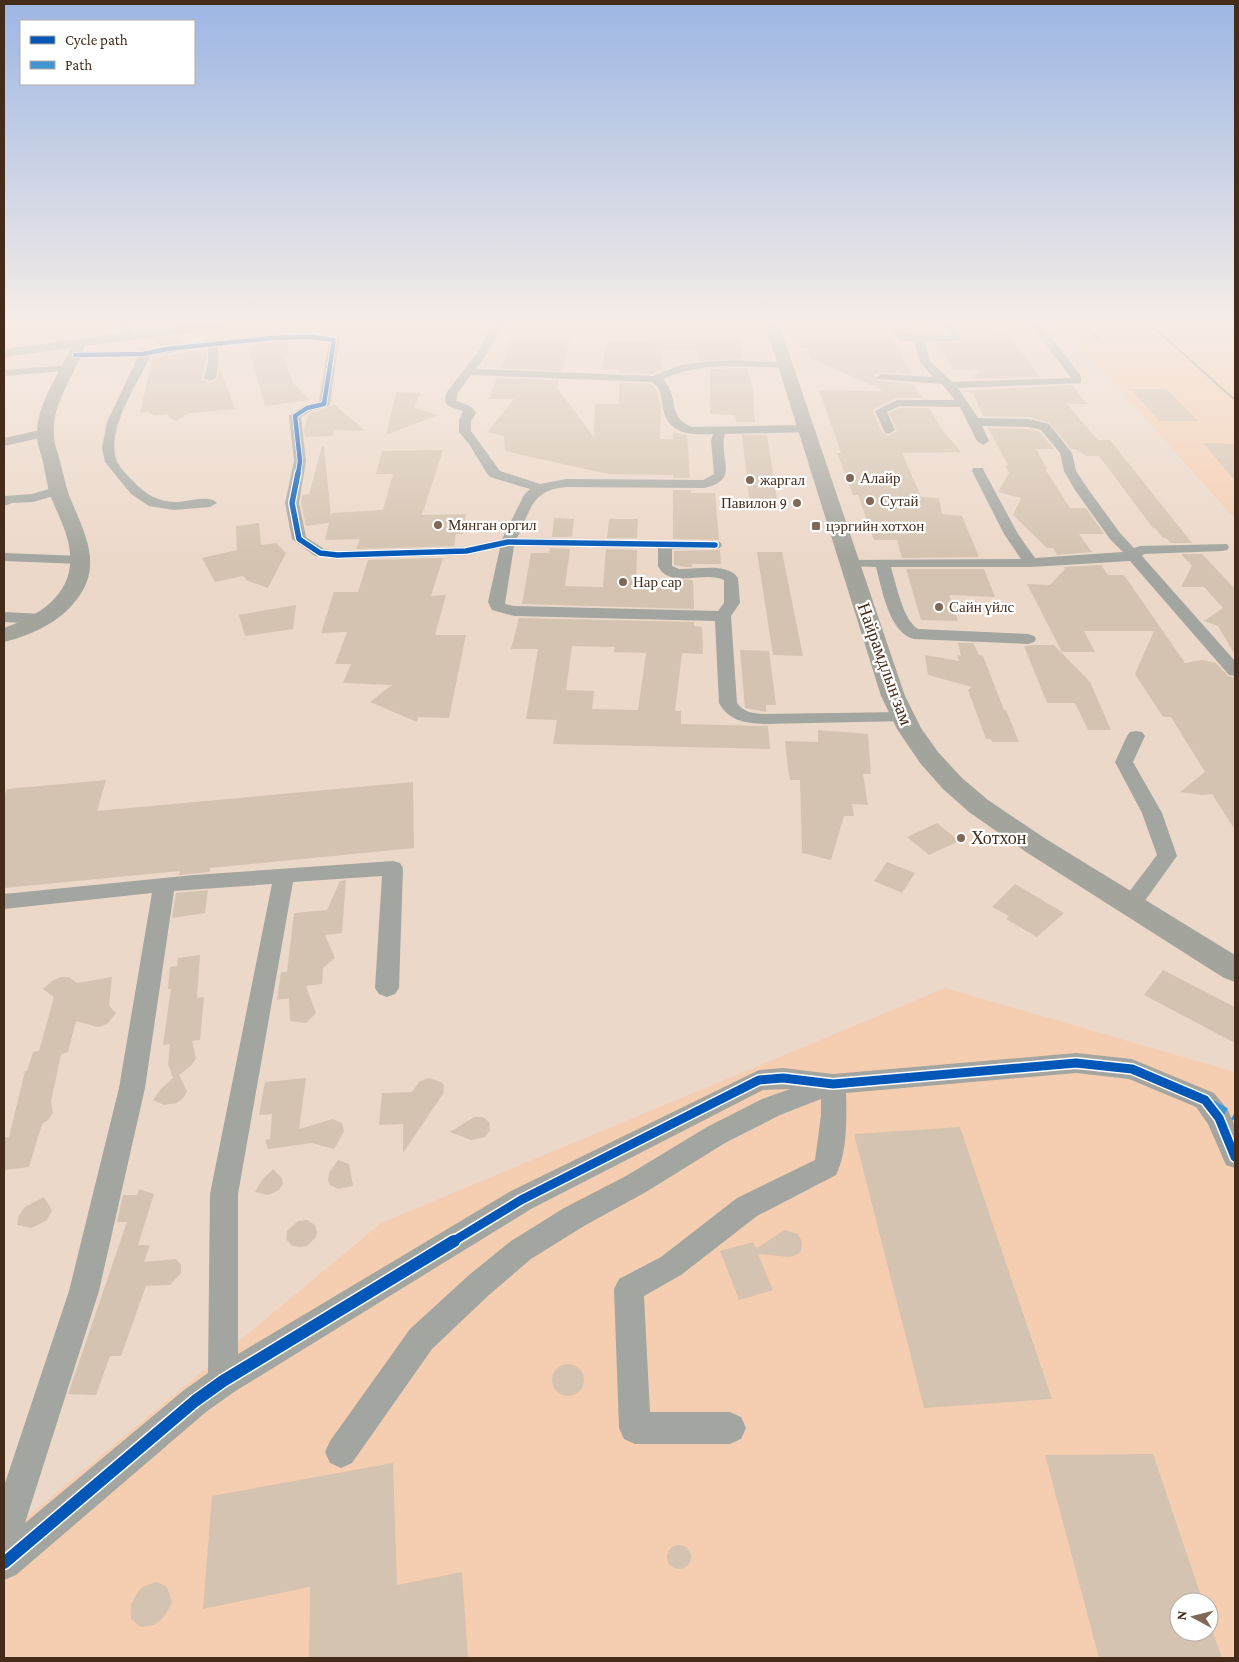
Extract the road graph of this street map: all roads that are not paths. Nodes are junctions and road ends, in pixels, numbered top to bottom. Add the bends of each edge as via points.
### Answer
1 (52, 402) edge
2 (121, 402) edge
3 (324, 402) edge
4 (451, 402) edge
5 (667, 402) edge
6 (797, 402) edge
7 (961, 402) edge
8 (963, 404) junction
9 (975, 422) junction
10 (806, 430) junction
11 (889, 430) dead end
12 (720, 431) junction
13 (45, 433) junction
14 (983, 441) dead end
15 (4, 442) edge
16 (978, 471) dead end
17 (540, 488) junction
18 (58, 490) junction
19 (4, 502) edge
20 (210, 503) dead end
21 (508, 542) junction
22 (665, 544) junction
23 (715, 545) dead end
24 (1222, 547) dead end
25 (1134, 556) junction
26 (4, 557) edge
27 (80, 560) junction
28 (850, 563) junction
29 (882, 563) junction
30 (1031, 563) junction
31 (723, 616) junction
32 (4, 617) edge
33 (42, 619) junction
34 (4, 635) edge
35 (1028, 639) dead end
36 (1235, 671) edge
37 (901, 717) junction
38 (1136, 736) dead end
39 (284, 876) junction
40 (164, 885) junction
41 (4, 901) edge
42 (1131, 904) junction
43 (1235, 970) edge
44 (387, 988) dead end
45 (833, 1084) junction
46 (1235, 1157) edge
47 (223, 1381) junction
48 (730, 1428) dead end
49 (341, 1452) dead end
50 (4, 1535) edge
51 (4, 1563) edge

1 - 13 main road
2 - 20 street via 108,444 110,460 134,491 150,503 174,507
3 - 21 street via 295,416 300,461 292,503 299,539 320,553 337,555 466,551
4 - 17 street via 468,409 470,413 465,422 465,432 476,441 495,474
5 - 12 street via 672,420 676,423 692,431
6 - 10 main road, Найрамдлын зам
7 - 8 street
8 - 9 street
8 - 11 street via 897,403 880,411
9 - 14 street
9 - 25 street via 1030,423 1045,427 1066,453 1070,471 1082,490 1115,536
10 - 12 street
10 - 28 main road, Найрамдлын зам
12 - 17 street via 717,436 720,474 705,484 566,484
13 - 15 street
13 - 18 main road
16 - 30 street via 1011,534
17 - 21 street via 530,495
18 - 19 street
18 - 27 main road via 77,538
21 - 22 street
21 - 31 street via 496,598 496,605 503,609
22 - 23 street
22 - 31 street via 665,565 669,570 730,576 732,603
24 - 25 street via 1140,550
25 - 30 street
25 - 36 street
26 - 27 street
27 - 33 main road via 80,578 76,587 62,604
28 - 29 street
28 - 37 main road, Найрамдлын зам
29 - 30 street
29 - 35 street via 892,600 905,628 914,634
31 - 37 street via 728,703 734,713 757,719
32 - 33 street
33 - 34 main road
37 - 42 main road, Найрамдлын зам via 933,764 964,795 1016,832
38 - 42 street via 1124,762 1152,813 1167,856
39 - 40 street
39 - 44 street via 393,868
39 - 47 street via 224,1194
40 - 41 street
40 - 50 street via 132,1088 84,1291
42 - 43 main road, Найрамдлын зам
45 - 46 street via 1076,1063 1132,1068 1205,1100 1218,1118
45 - 47 street via 783,1078 759,1080 734,1091 521,1200
45 - 48 street via 834,1116 827,1166 747,1207 671,1266 629,1289 635,1428
45 - 49 street via 771,1107 724,1131 521,1250 421,1339
47 - 51 street via 195,1401

